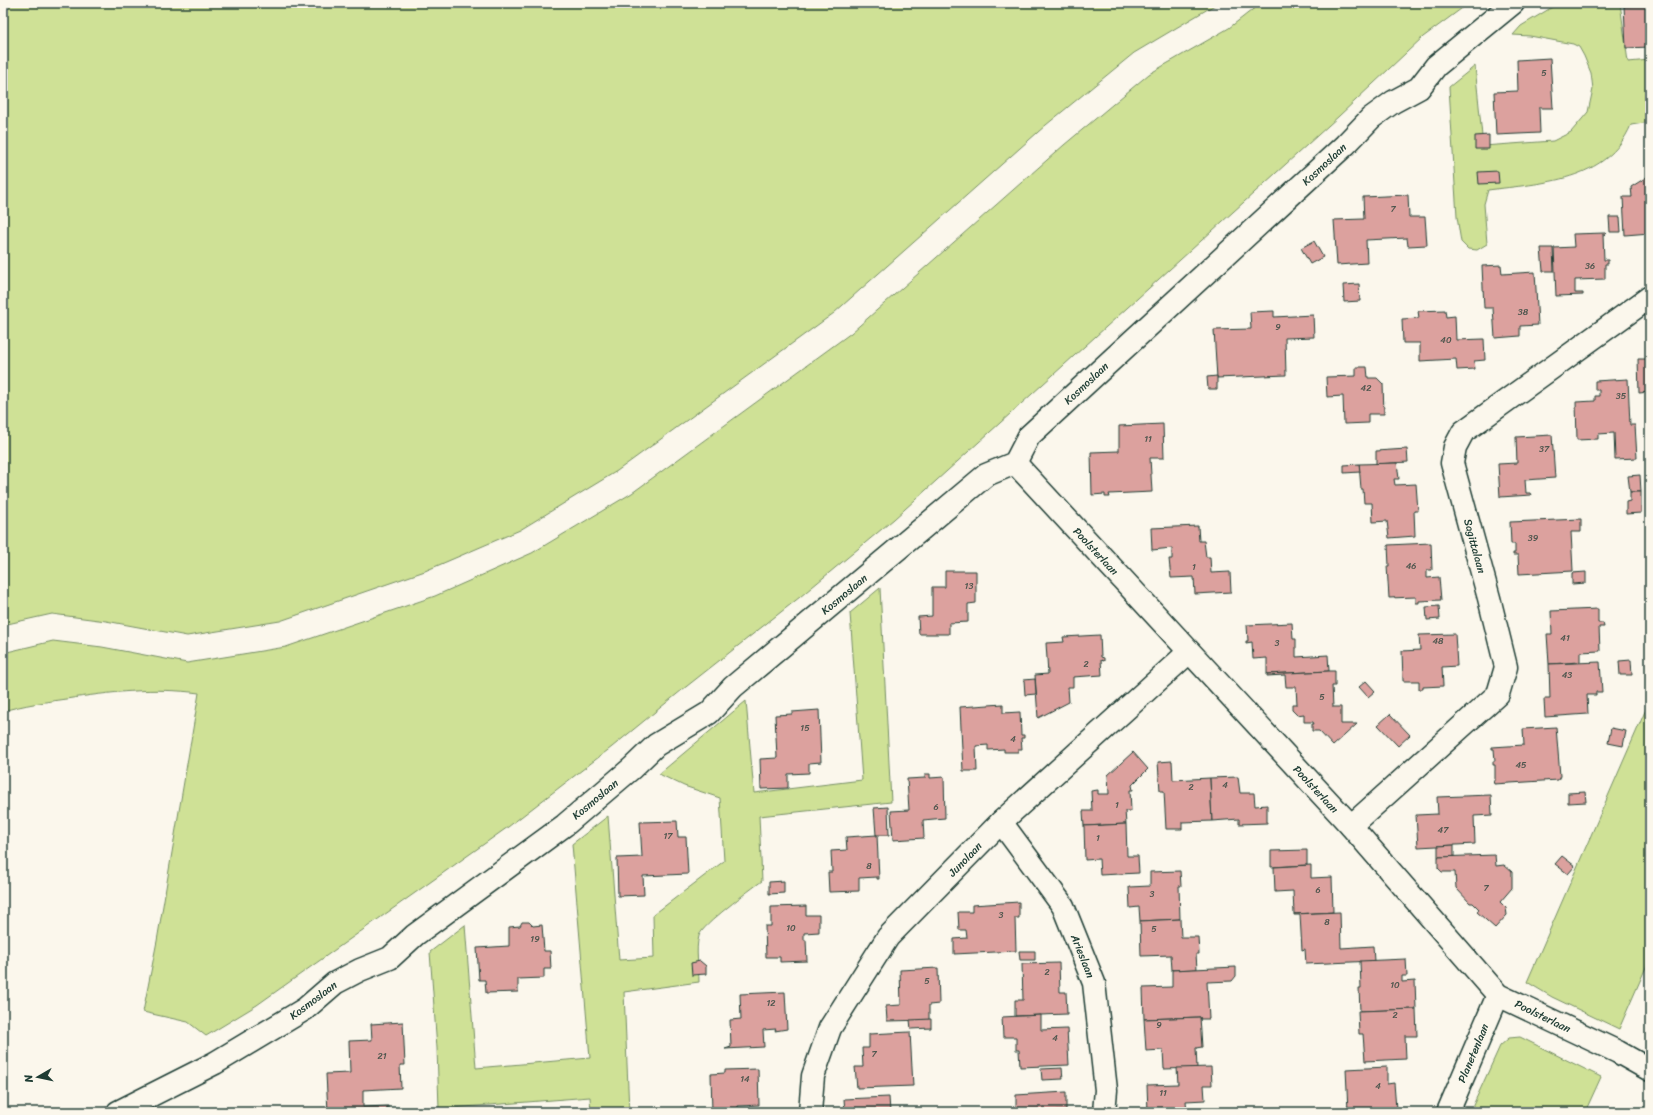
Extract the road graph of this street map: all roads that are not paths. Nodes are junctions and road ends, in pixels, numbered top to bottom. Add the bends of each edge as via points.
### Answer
1 (1513, 3) edge
2 (1650, 297) edge
3 (1015, 463) junction
4 (1189, 652) junction
5 (1001, 822) junction
6 (1351, 826) junction
7 (1498, 995) junction
8 (1650, 1070) edge
9 (118, 1112) edge
10 (810, 1112) edge
11 (1104, 1112) edge
12 (1448, 1112) edge

1 - 3 street, Kosmoslaan via 1436,66 1419,88 1371,118 1345,145 1029,436
2 - 6 street, Sagittalaan via 1464,432 1455,447 1452,463 1506,667 1498,694
3 - 4 street, Poolsterlaan
3 - 9 street, Kosmoslaan via 986,475 733,687 709,713 656,745 565,824 415,935 390,958 335,983 305,1009 221,1059
4 - 5 street, Junolaan
4 - 6 street, Poolsterlaan
5 - 10 street, Junolaan via 888,937 830,1028 813,1076
5 - 11 street, Arieslaan via 1062,906 1094,983 1106,1090
6 - 7 street, Poolsterlaan
7 - 8 street, Poolsterlaan
7 - 12 street, Planetenlaan

